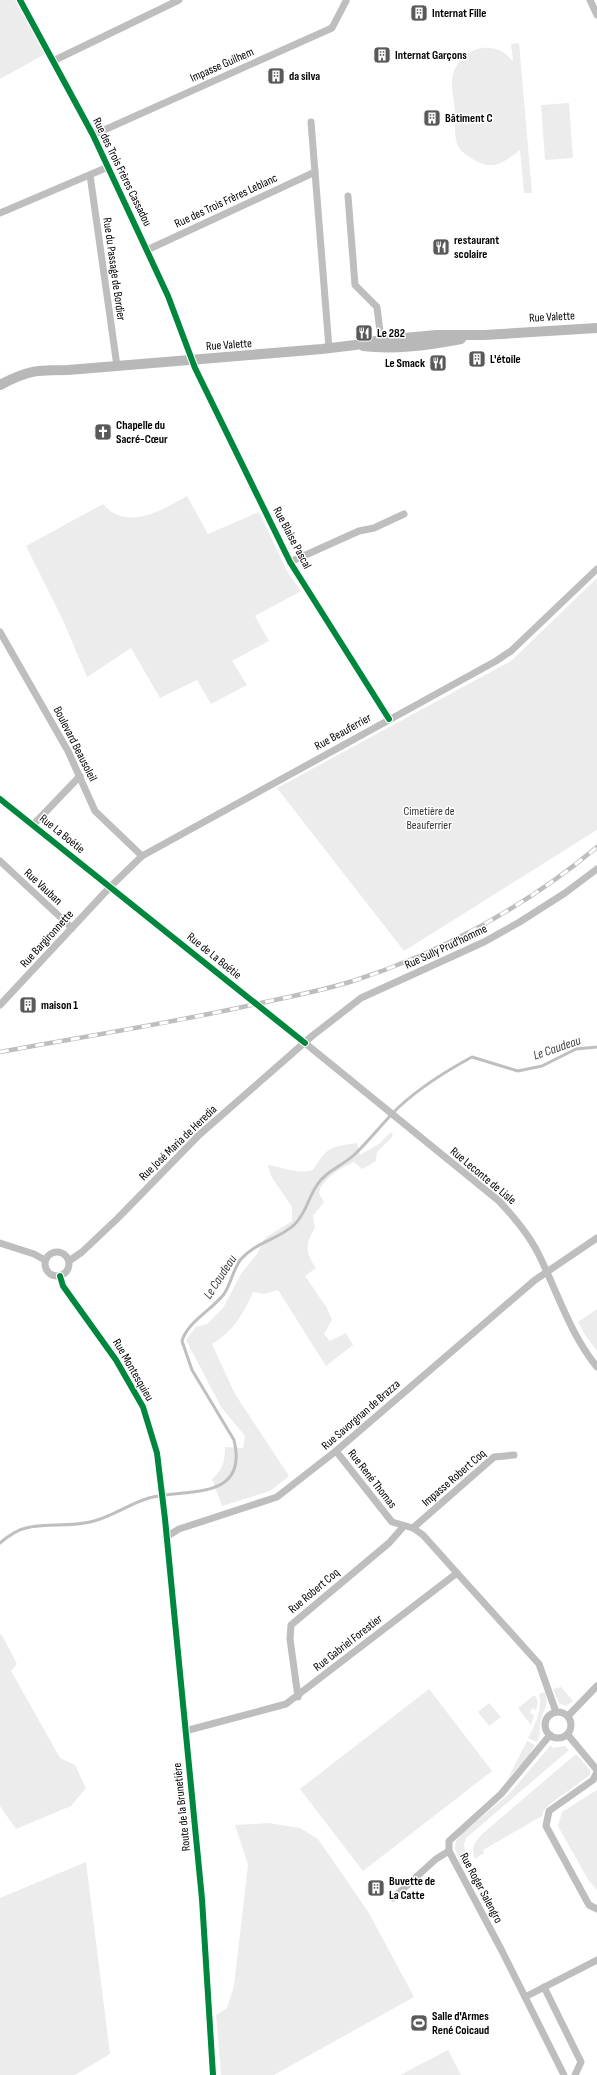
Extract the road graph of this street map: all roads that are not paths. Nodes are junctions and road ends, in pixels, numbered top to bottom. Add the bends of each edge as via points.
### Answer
1 (20, 0) edge
2 (179, 0) edge
3 (593, 1) edge
4 (346, 2) dead end
5 (597, 15) edge
6 (53, 61) junction
7 (311, 122) dead end
8 (93, 135) junction
9 (108, 167) junction
10 (315, 172) junction
11 (90, 174) junction
12 (348, 196) dead end
13 (0, 213) edge
14 (147, 250) junction
15 (597, 328) edge
16 (484, 335) junction
17 (381, 340) junction
18 (355, 345) junction
19 (329, 348) junction
20 (191, 359) junction
21 (117, 366) junction
22 (0, 385) edge
23 (404, 514) dead end
24 (290, 562) junction
25 (597, 569) edge
26 (0, 632) edge
27 (389, 719) junction
28 (80, 776) junction
29 (1, 802) edge
30 (33, 825) junction
31 (142, 856) junction
32 (0, 861) edge
33 (597, 869) edge
34 (110, 886) junction
35 (72, 928) junction
36 (0, 1005) edge
37 (305, 1043) junction
38 (597, 1238) edge
39 (0, 1243) edge
40 (45, 1260) junction
41 (69, 1262) junction
42 (546, 1271) junction
43 (60, 1276) junction
44 (597, 1367) edge
45 (336, 1451) junction
46 (514, 1455) dead end
47 (404, 1526) junction
48 (413, 1528) junction
49 (166, 1537) junction
50 (456, 1573) junction
51 (597, 1686) edge
52 (298, 1697) junction
53 (556, 1712) junction
54 (568, 1716) junction
55 (186, 1731) junction
56 (550, 1735) junction
57 (568, 1735) junction
58 (597, 1771) edge
59 (449, 1851) junction
60 (393, 1898) dead end
61 (597, 1909) edge
62 (597, 1960) edge
63 (544, 1987) junction
64 (525, 1997) junction
65 (213, 2075) edge
66 (564, 2075) edge
67 (575, 2075) edge

1 - 6 street, Rue des Trois Frères Cassadou
2 - 6 street
3 - 5 street
4 - 8 street, Impasse Guilhem via 332,28
6 - 8 street, Rue des Trois Frères Cassadou
7 - 10 street
8 - 9 street, Rue des Trois Frères Cassadou
9 - 11 street
9 - 14 street, Rue des Trois Frères Cassadou
10 - 14 street, Rue des Trois Frères Leblanc
10 - 19 street
11 - 13 street
11 - 21 street, Rue du Passage de Bordier
12 - 17 street via 355,285 377,307
14 - 20 street, Rue des Trois Frères Cassadou via 168,296
15 - 16 main road, Rue Valette
16 - 17 main road, Rue Valette via 437,335
16 - 18 main road, Rue Valette via 439,343 380,348
17 - 18 main road, Rue Valette
18 - 19 main road, Rue Valette
19 - 20 main road, Rue Valette
20 - 21 main road, Rue Valette
20 - 24 street, Rue Blaise Pascal
21 - 22 main road, Rue Valette via 33,370
23 - 24 street
24 - 27 street, Rue Blaise Pascal
25 - 27 street, Rue Beauferrier via 511,651
26 - 28 street, Boulevard Beausoleil
27 - 31 street, Rue Beauferrier
28 - 30 street
28 - 31 street, Boulevard Beausoleil via 95,811
29 - 30 street, Rue La Boétie
30 - 34 street, Rue La Boétie
31 - 34 street, Rue Beauferrier
32 - 35 street, Rue Vauban
33 - 37 street, Rue Sully Prud'homme via 511,927 361,998
34 - 35 street, Rue Bargironnette
34 - 37 street, Rue de La Boétie
35 - 36 street, Rue Bargironnette
37 - 41 street, Rue José Maria de Heredia via 199,1136 118,1218
37 - 42 street, Rue Leconte de Lisle via 499,1201 517,1220
38 - 42 street, Rue Savorgnan de Brazza
39 - 40 street
40 - 41 street via 51,1253 58,1252 65,1255
40 - 43 street via 45,1268 49,1274
41 - 43 street via 66,1272
42 - 44 street, Rue Leconte de Lisle via 584,1352
42 - 45 street, Rue Savorgnan de Brazza
43 - 49 street, Rue Montesquieu via 63,1286 116,1360 143,1407 157,1453
45 - 47 street, Rue René Thomas via 392,1522
45 - 49 street, Rue Savorgnan de Brazza via 277,1497 179,1529
46 - 48 street, Impasse Robert Coq via 494,1457
47 - 48 street, Rue René Thomas
47 - 52 street, Rue Robert Coq via 389,1543 291,1625 290,1639
48 - 50 street via 423,1535
49 - 55 street, Route de la Brunetière
50 - 52 street, Rue Gabriel Forestier
50 - 53 street via 539,1664
51 - 54 street
52 - 55 street, Rue Gabriel Forestier via 286,1704
53 - 54 street via 563,1712
53 - 56 street via 546,1719 545,1726
54 - 57 street via 572,1721 572,1728
55 - 65 street, Route de la Brunetière via 202,1899
56 - 57 street via 557,1739
56 - 59 street, Rue Roger Salengro via 501,1794 449,1841
57 - 58 street
58 - 61 street via 593,1780 549,1811 546,1826 589,1905
59 - 60 street via 436,1859
59 - 64 street, Rue Roger Salengro
62 - 63 street
63 - 64 street
63 - 67 street via 581,2062
64 - 66 street, Rue Roger Salengro

